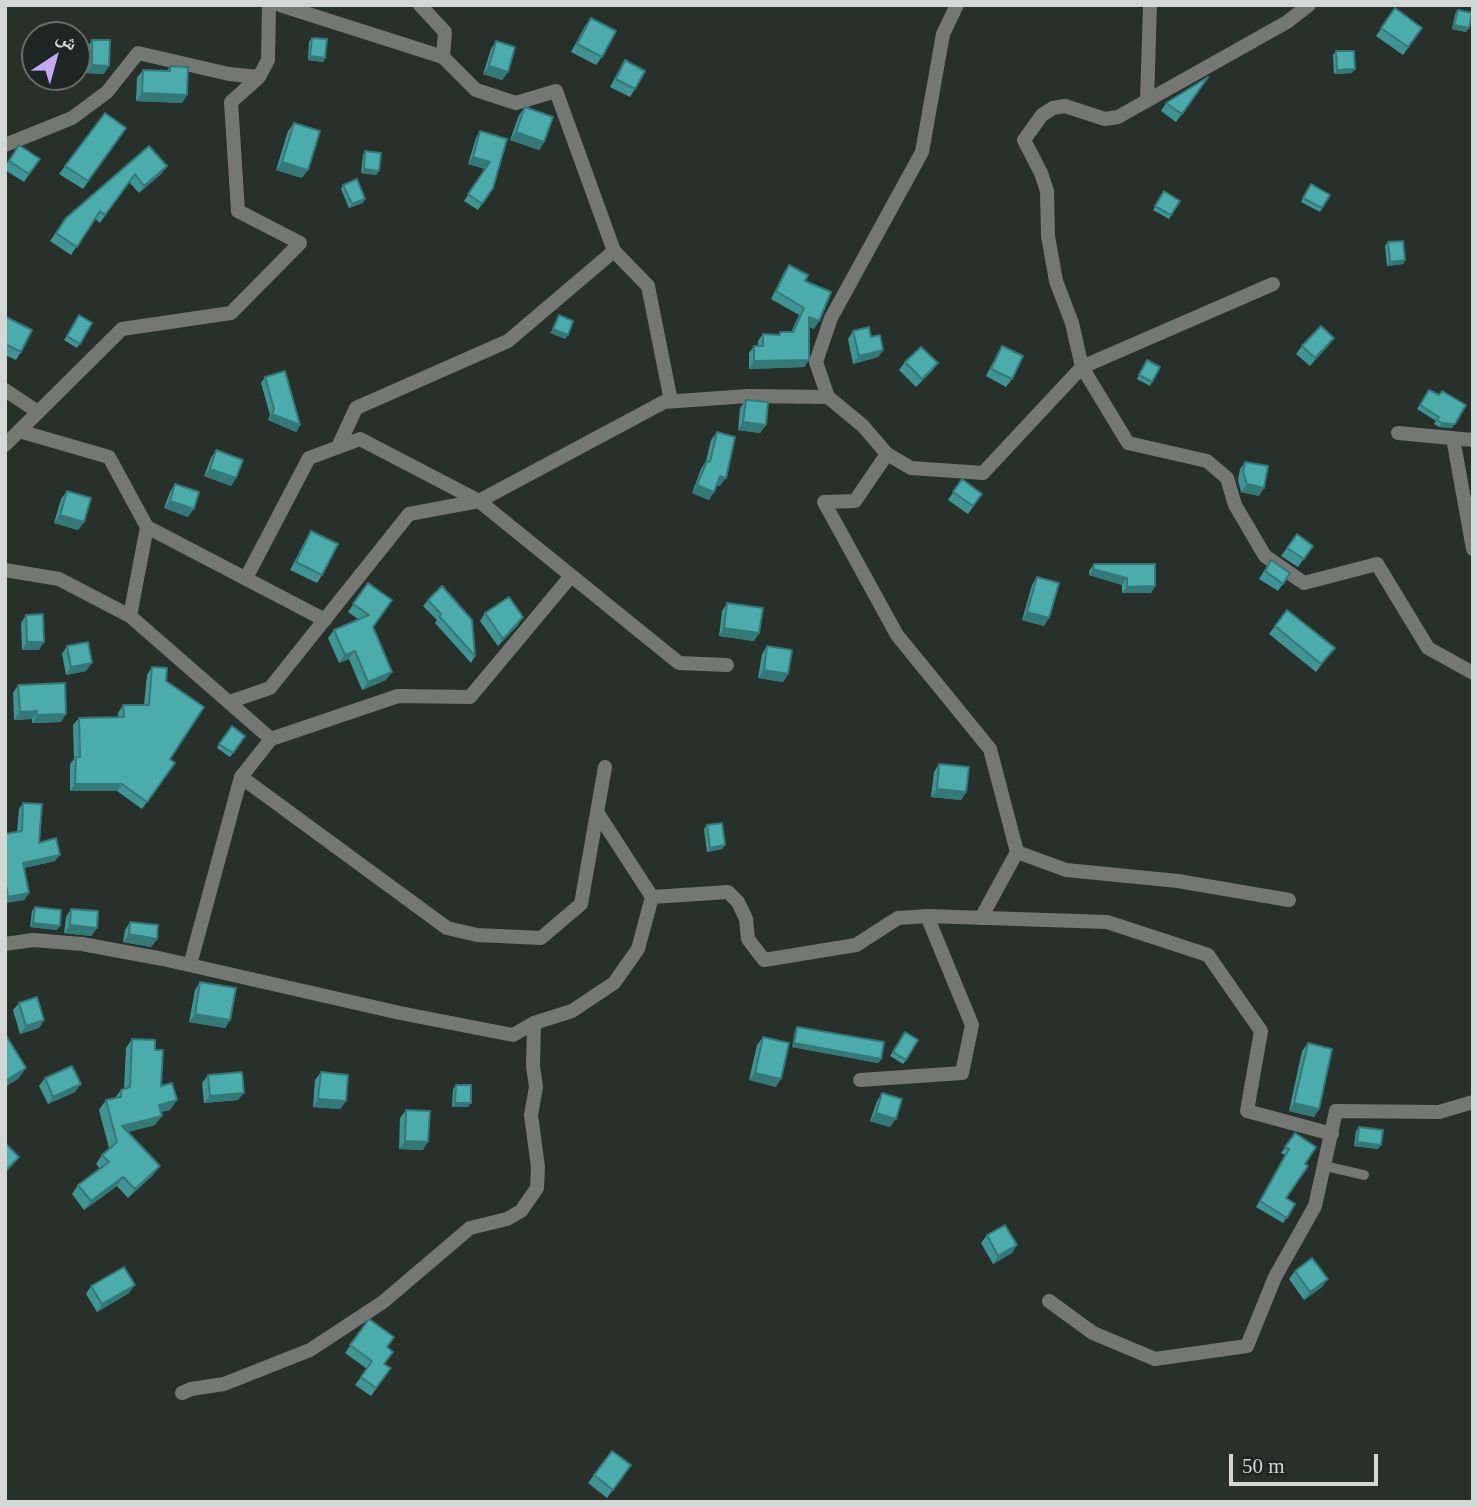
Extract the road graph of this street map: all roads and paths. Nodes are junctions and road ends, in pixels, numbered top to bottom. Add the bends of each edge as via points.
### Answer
1 (269, 5) edge
2 (280, 5) edge
3 (420, 5) edge
4 (957, 5) edge
5 (1150, 5) edge
6 (1309, 5) edge
7 (443, 57) junction
8 (259, 77) junction
9 (1147, 101) junction
10 (5, 145) edge
11 (614, 251) junction
12 (1273, 284) dead end
13 (1082, 367) junction
14 (5, 390) edge
15 (828, 397) junction
16 (671, 401) junction
17 (38, 412) junction
18 (19, 431) junction
19 (1398, 433) dead end
20 (1453, 438) junction
21 (1473, 440) edge
22 (5, 445) edge
23 (338, 447) junction
24 (887, 454) junction
25 (478, 501) junction
26 (147, 527) junction
27 (1473, 549) edge
28 (5, 570) edge
29 (571, 576) junction
30 (246, 578) junction
31 (130, 615) junction
32 (325, 620) junction
33 (727, 665) dead end
34 (1473, 673) edge
35 (229, 702) junction
36 (271, 739) junction
37 (605, 767) dead end
38 (241, 777) junction
39 (597, 812) junction
40 (1017, 852) junction
41 (652, 897) junction
42 (1289, 900) dead end
43 (927, 916) junction
44 (981, 918) junction
45 (5, 944) edge
46 (190, 965) junction
47 (534, 1023) junction
48 (860, 1080) dead end
49 (1473, 1102) edge
50 (1332, 1134) junction
51 (1325, 1166) junction
52 (1364, 1175) dead end
53 (1049, 1301) dead end
54 (182, 1393) dead end

1 - 8 street via 268,60
2 - 7 street
3 - 7 street via 445,32
4 - 15 street via 943,34 922,152 831,318 816,362
5 - 9 street
6 - 9 street
7 - 11 street via 476,90 516,103 556,91
8 - 10 street via 138,53 107,92 72,118
8 - 17 street via 231,102 238,211 300,243 231,313 122,330
9 - 13 street via 1105,119 1065,106 1053,108 1042,115 1024,141 1047,191 1056,281
11 - 16 street via 648,286
11 - 23 street via 508,341 356,408
12 - 13 street
13 - 24 street via 983,472 911,468
13 - 34 street via 1128,443 1207,461 1227,478 1235,505 1265,556 1304,583 1377,564 1428,648
14 - 17 street
15 - 16 street
15 - 24 street
16 - 25 street
17 - 18 street
18 - 22 street
18 - 26 street via 109,457
19 - 20 street
20 - 21 street
20 - 27 street
23 - 25 street via 360,439
23 - 30 street via 309,458
24 - 40 street via 855,502 824,502 897,635 990,749
25 - 29 street
25 - 32 street via 409,514
26 - 30 street
26 - 31 street
28 - 31 street via 59,579
29 - 33 street via 679,663
29 - 36 street via 470,697 398,696
30 - 32 street
31 - 35 street
32 - 35 street via 270,688
35 - 36 street
36 - 38 street
37 - 39 street
38 - 39 street via 447,928 477,935 541,938 581,904
38 - 46 street
39 - 41 street
40 - 42 street via 1066,870 1178,881
40 - 44 street
41 - 43 street via 728,892 746,919 748,939 764,960 856,944 898,918
41 - 47 street via 638,949 614,983 572,1011
43 - 44 street
43 - 48 street via 972,1024 962,1073
44 - 50 street via 1107,922 1208,955 1261,1031 1247,1111
45 - 46 street via 33,940 82,944
46 - 47 street via 513,1035
47 - 54 street via 536,1087 531,1115 537,1188 521,1211 470,1228 383,1302 310,1350 224,1384
49 - 50 street via 1438,1112 1336,1111
50 - 51 street
51 - 52 lane
51 - 53 street via 1315,1206 1275,1277 1247,1346 1155,1359 1093,1333

